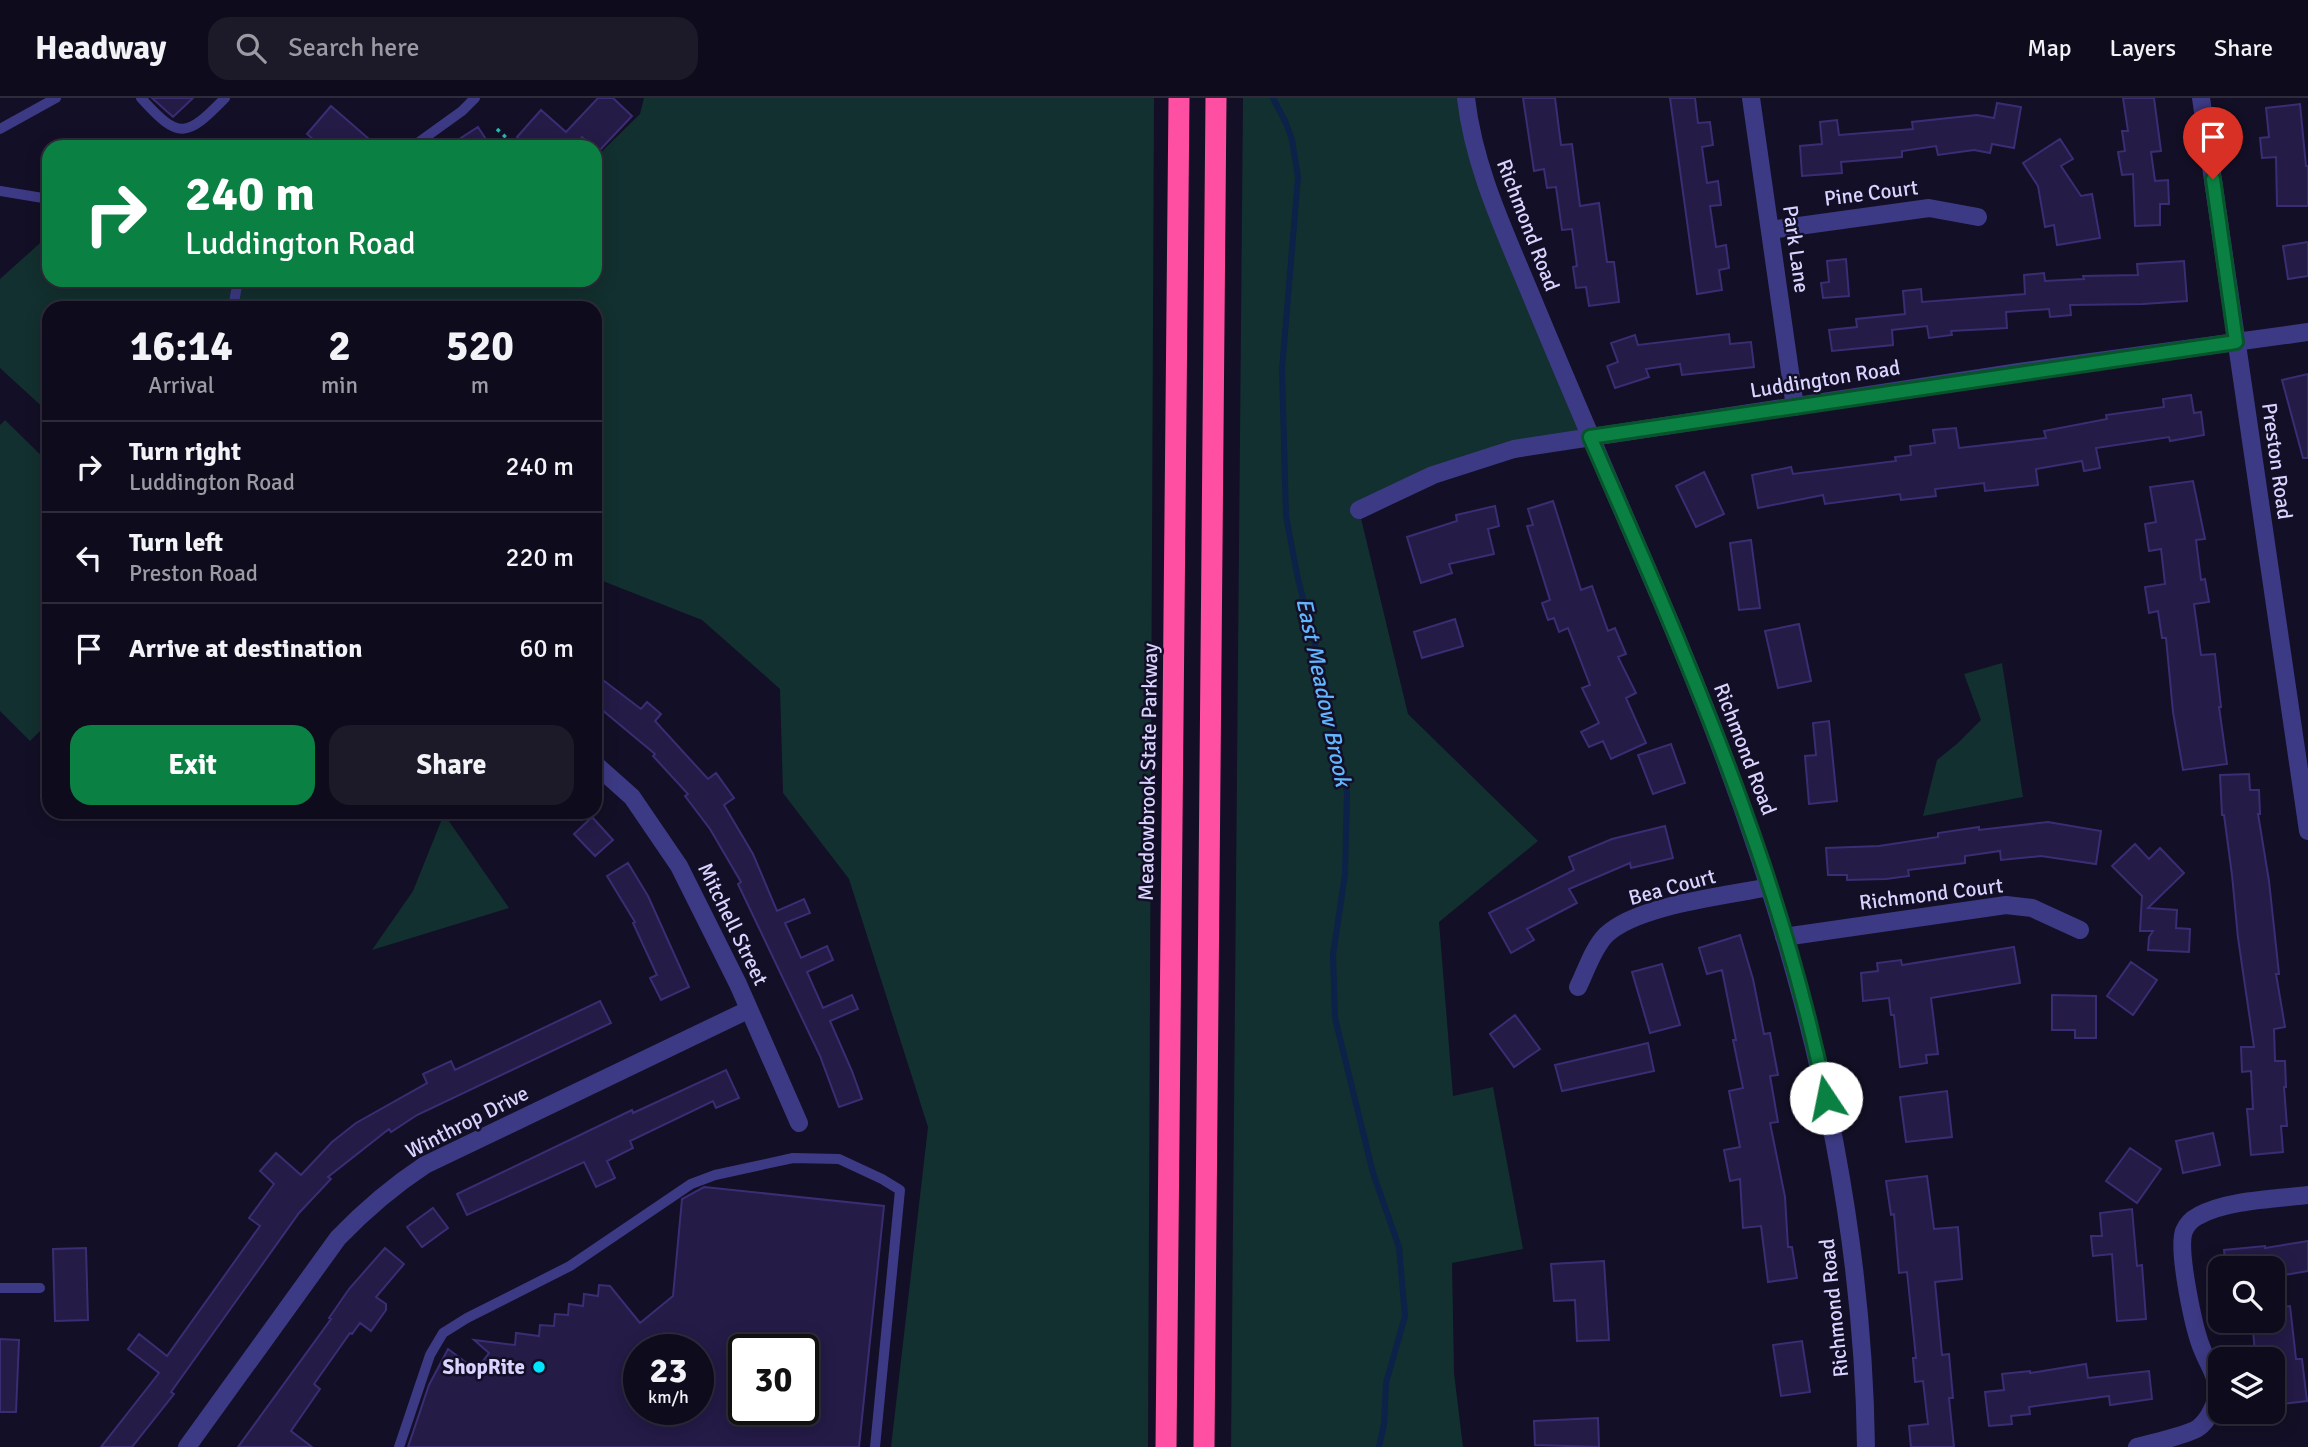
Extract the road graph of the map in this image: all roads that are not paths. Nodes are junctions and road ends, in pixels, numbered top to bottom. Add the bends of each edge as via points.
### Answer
1 (56, 98) edge
2 (141, 98) edge
3 (225, 98) edge
4 (475, 98) edge
5 (1179, 98) edge
6 (1216, 98) edge
7 (1465, 98) edge
8 (1751, 98) edge
9 (2201, 98) edge
10 (0, 129) edge
11 (422, 140) edge
12 (0, 191) edge
13 (42, 198) edge
14 (1978, 216) dead end
15 (1770, 230) junction
16 (2308, 332) edge
17 (2236, 342) junction
18 (1795, 407) junction
19 (1590, 437) junction
20 (1359, 510) dead end
21 (602, 770) edge
22 (2308, 831) edge
23 (1769, 887) junction
24 (2080, 930) dead end
25 (1784, 937) junction
26 (1578, 987) dead end
27 (748, 1010) junction
28 (799, 1123) dead end
29 (2308, 1195) edge
30 (0, 1288) edge
31 (40, 1288) dead end
32 (187, 1447) edge
33 (399, 1447) edge
34 (875, 1447) edge
35 (1166, 1447) edge
36 (1204, 1447) edge
37 (1866, 1447) edge
38 (2137, 1447) edge

1 - 10 lane
2 - 3 lane via 173,129 187,129 200,123
4 - 11 lane
5 - 35 highway, Meadowbrook State Parkway
6 - 36 highway
7 - 19 street, Richmond Road via 1486,186
8 - 15 street, Park Lane
9 - 17 street, Preston Road
12 - 13 lane
14 - 15 street, Pine Court via 1929,208
15 - 18 street, Park Lane
16 - 17 street, Luddington Road
17 - 18 street, Luddington Road
17 - 22 street, Preston Road
18 - 19 street, Luddington Road
19 - 20 street, Luddington Road via 1502,453 1433,475
19 - 23 street, Richmond Road via 1682,648
21 - 27 street, Mitchell Street via 632,797 680,866
23 - 25 street, Richmond Road
23 - 26 street, Bea Court via 1630,920 1600,942
24 - 25 street, Richmond Court via 2032,908 2006,905
25 - 37 street, Richmond Road via 1815,1046 1842,1178 1860,1306
27 - 28 street, Mitchell Street
27 - 32 street, Winthrop Drive via 425,1165 399,1182 338,1238
29 - 38 street via 2210,1210 2189,1222 2181,1242 2189,1295 2217,1391 2211,1414 2198,1429
30 - 31 lane
33 - 34 lane via 430,1355 443,1334 570,1266 691,1184 793,1158 839,1159 900,1190

